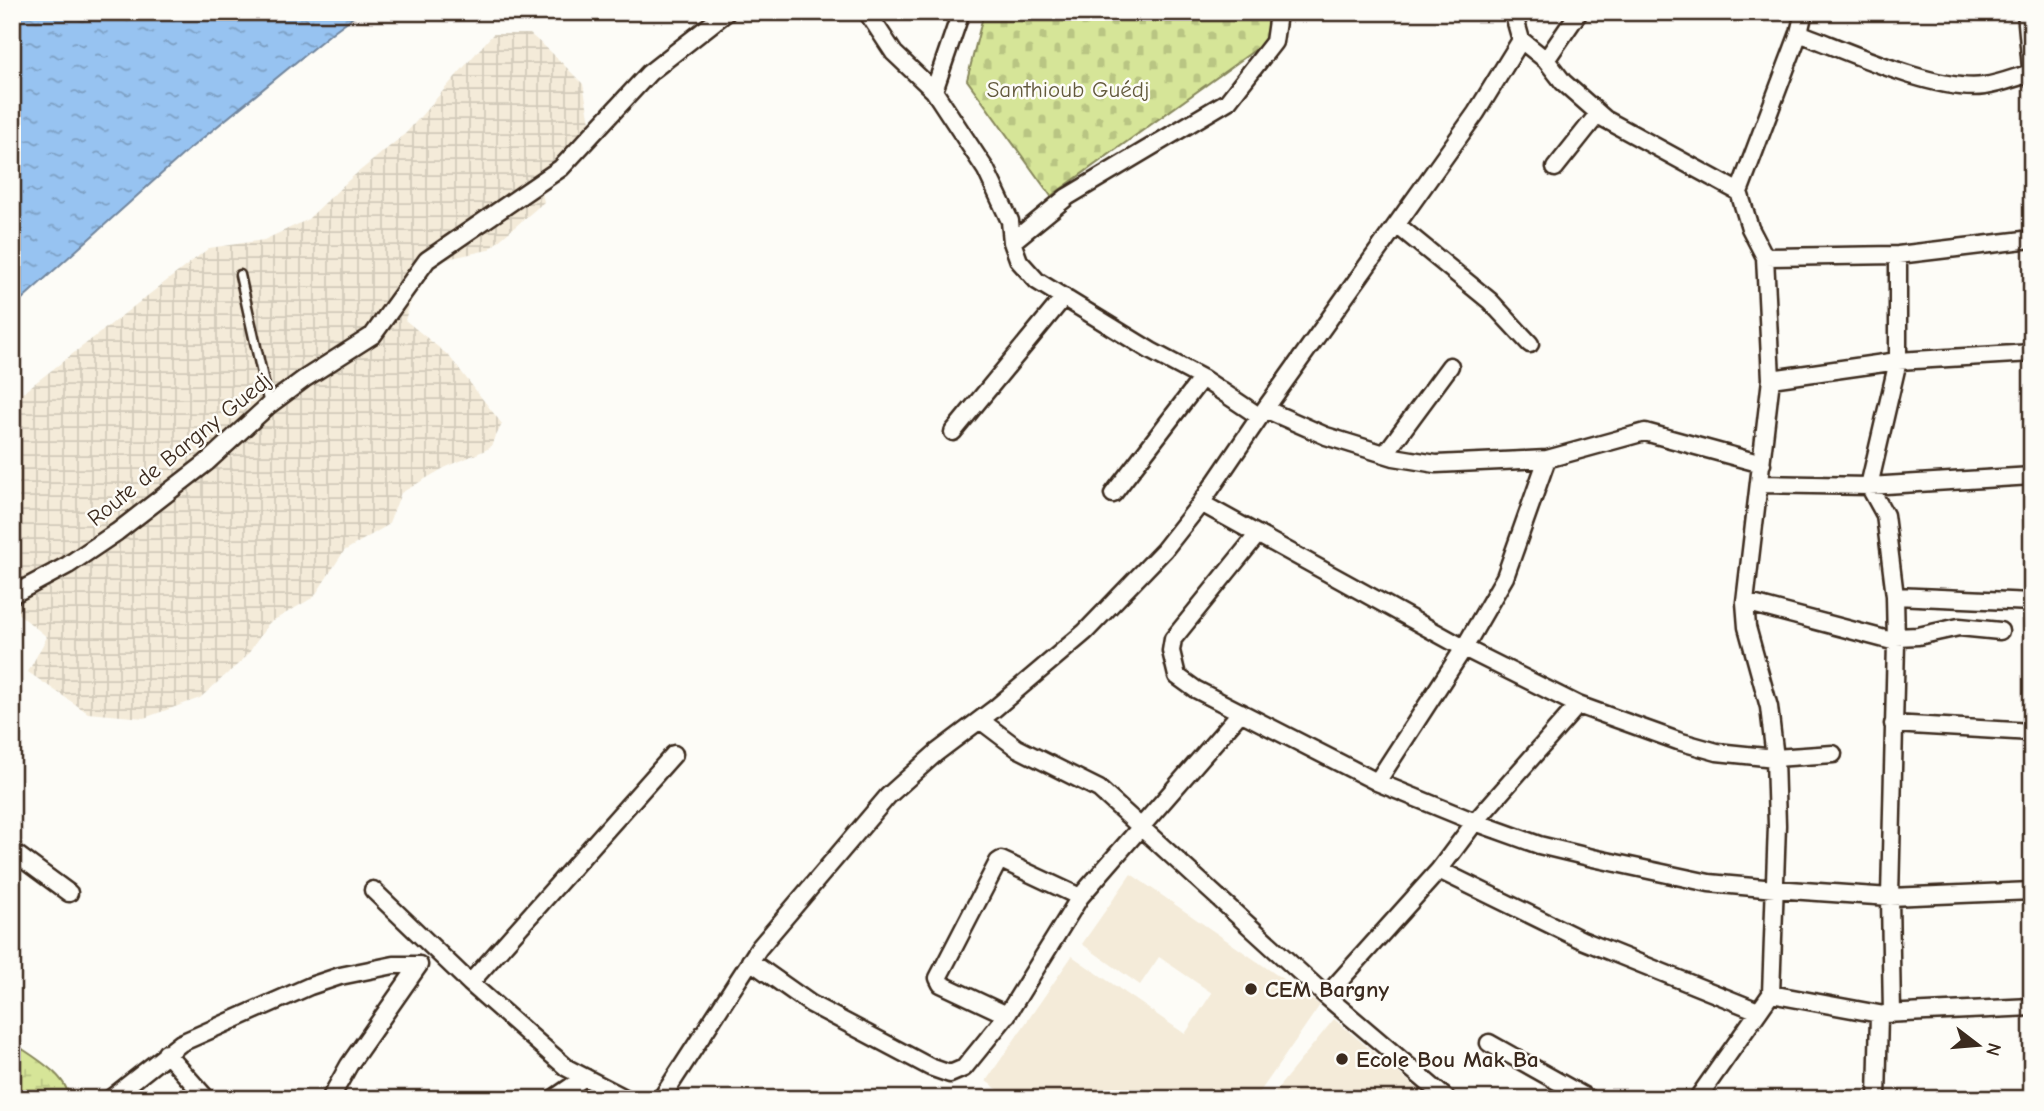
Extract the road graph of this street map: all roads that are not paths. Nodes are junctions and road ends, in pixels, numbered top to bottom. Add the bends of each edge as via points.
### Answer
1 (727, 12) edge
2 (867, 12) edge
3 (961, 12) edge
4 (1276, 12) edge
5 (1513, 12) edge
6 (1579, 12) edge
7 (1804, 12) edge
8 (2026, 12) edge
9 (1799, 33) junction
10 (1521, 40) junction
11 (1546, 60) junction
12 (2031, 64) edge
13 (2032, 79) edge
14 (934, 91) junction
15 (1598, 114) junction
16 (1555, 168) dead end
17 (1740, 192) junction
18 (1397, 225) junction
19 (2032, 239) edge
20 (1012, 242) junction
21 (1898, 255) junction
22 (1765, 257) junction
23 (240, 275) dead end
24 (1064, 297) junction
25 (1530, 344) dead end
26 (2032, 353) edge
27 (1898, 361) junction
28 (1450, 366) dead end
29 (1202, 378) junction
30 (1771, 379) junction
31 (269, 405) junction
32 (1263, 413) junction
33 (953, 432) dead end
34 (1385, 454) junction
35 (1547, 459) junction
36 (1762, 464) junction
37 (2032, 476) edge
38 (1759, 484) junction
39 (1869, 486) junction
40 (1113, 494) dead end
41 (1201, 503) junction
42 (1258, 534) junction
43 (12, 595) edge
44 (1895, 596) junction
45 (1745, 601) junction
46 (2032, 602) edge
47 (2000, 631) dead end
48 (1896, 640) junction
49 (1464, 648) junction
50 (1578, 705) junction
51 (1241, 712) junction
52 (980, 720) junction
53 (1893, 724) junction
54 (2032, 732) edge
55 (674, 754) dead end
56 (1833, 754) dead end
57 (1775, 758) junction
58 (1377, 782) junction
59 (1475, 822) junction
60 (1141, 825) junction
61 (12, 851) edge
62 (1439, 870) junction
63 (1775, 889) junction
64 (373, 890) dead end
65 (2032, 891) edge
66 (69, 893) dead end
67 (1080, 897) junction
68 (1890, 897) junction
69 (750, 961) junction
70 (470, 983) junction
71 (1771, 994) junction
72 (1326, 996) junction
73 (2032, 1007) edge
74 (1758, 1011) junction
75 (1885, 1014) junction
76 (1007, 1015) junction
77 (1489, 1043) dead end
78 (166, 1053) junction
79 (585, 1077) junction
80 (110, 1099) edge
81 (207, 1099) edge
82 (330, 1099) edge
83 (553, 1099) edge
84 (627, 1099) edge
85 (661, 1099) edge
86 (1447, 1099) edge
87 (1589, 1099) edge
88 (1697, 1099) edge
89 (1877, 1099) edge

1 - 31 street, Route de Bargny Guedj via 649,72 561,168 427,260 373,335
2 - 14 street via 894,53
3 - 14 street
4 - 20 street via 1274,42 1228,101 1067,197
5 - 10 street
6 - 11 street
7 - 9 street
8 - 12 street
9 - 12 street via 1903,72 1958,86 1985,86
9 - 17 street
10 - 11 street
10 - 18 street
11 - 15 street
12 - 13 street
14 - 20 street via 986,170 1010,221
15 - 16 street
15 - 17 street
17 - 22 street via 1750,228
18 - 25 street via 1489,301
18 - 32 street
19 - 21 street
20 - 24 street via 1019,261 1037,281
21 - 22 street
21 - 27 street
22 - 30 street
23 - 31 lane
24 - 29 street
24 - 33 street
26 - 27 street
27 - 30 street
27 - 39 street
28 - 34 street
29 - 32 street
29 - 40 street
30 - 36 street
31 - 43 street, Route de Bargny Guedj via 206,463 117,532
32 - 34 street
32 - 41 street
34 - 35 street via 1436,464
35 - 36 street via 1645,432
35 - 49 street via 1505,577
36 - 38 street
37 - 39 street
38 - 39 street
38 - 45 street
39 - 44 street via 1885,515
41 - 42 street
41 - 52 street via 1164,550 1085,632
42 - 49 street
42 - 51 street via 1173,639 1171,650 1177,676
44 - 46 street
44 - 48 street
45 - 48 street
45 - 57 street via 1747,627 1769,707
47 - 48 street via 1959,627
48 - 53 street
49 - 50 street
49 - 58 street
50 - 57 street via 1717,752
50 - 59 street
51 - 58 street
51 - 60 street
52 - 60 street via 1017,748 1099,789
52 - 69 street via 888,796
53 - 54 street
53 - 68 street
55 - 70 street
56 - 57 street
57 - 63 street
58 - 59 street
59 - 62 street
59 - 63 street via 1593,858 1709,883
60 - 67 street
60 - 72 street
61 - 66 street
62 - 72 street
62 - 74 street via 1582,940
63 - 68 street
63 - 71 street
64 - 70 street
65 - 68 street
67 - 76 street
67 - 76 street via 998,862 939,982
68 - 75 street
69 - 76 street via 811,1004 950,1074 964,1068
69 - 85 street
70 - 79 street via 567,1068
71 - 74 street
71 - 75 street
72 - 86 street
73 - 75 street
74 - 88 street
75 - 89 street
77 - 87 street
78 - 80 street
78 - 81 street
78 - 82 street via 310,986 394,965 419,965
79 - 83 street
79 - 84 street

